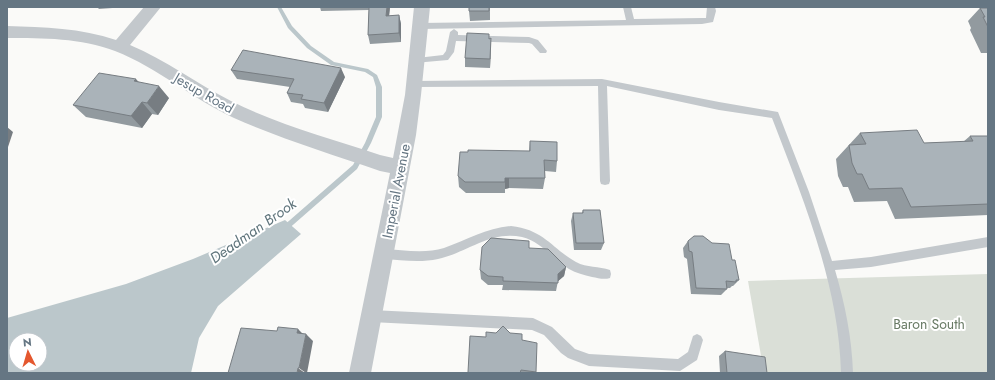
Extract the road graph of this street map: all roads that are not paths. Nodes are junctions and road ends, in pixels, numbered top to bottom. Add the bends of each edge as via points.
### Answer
1 (153, 7) edge
2 (422, 7) edge
3 (627, 7) edge
4 (711, 7) edge
5 (631, 23) junction
6 (420, 26) junction
7 (456, 26) junction
8 (7, 32) edge
9 (453, 38) junction
10 (120, 46) junction
11 (543, 51) dead end
12 (417, 60) junction
13 (602, 82) junction
14 (414, 84) junction
15 (400, 167) junction
16 (605, 181) dead end
17 (988, 242) edge
18 (383, 254) junction
19 (828, 266) junction
20 (606, 274) dead end
21 (371, 316) junction
22 (697, 340) dead end
23 (360, 373) edge
24 (847, 373) edge

1 - 10 street
2 - 6 street, Imperial Avenue
3 - 5 lane
4 - 5 lane via 710,20
5 - 7 lane
6 - 7 lane
6 - 12 street, Imperial Avenue
7 - 9 lane
8 - 10 street, Jesup Road via 57,34
9 - 11 lane via 530,40
9 - 12 lane via 450,52 445,58
10 - 15 street, Jesup Road via 240,113 380,163
12 - 14 street, Imperial Avenue
13 - 14 lane
13 - 16 lane
13 - 19 lane via 719,106 775,114 817,226
14 - 15 street, Imperial Avenue
15 - 18 street, Imperial Avenue
17 - 19 lane via 871,262
18 - 20 lane via 418,257 443,253 486,234 503,231 523,232 544,243 572,265 586,271
18 - 21 street, Imperial Avenue
19 - 24 lane via 840,309
21 - 22 lane via 533,324 548,331 572,354 589,360 622,363 680,364 693,356
21 - 23 street, Imperial Avenue

